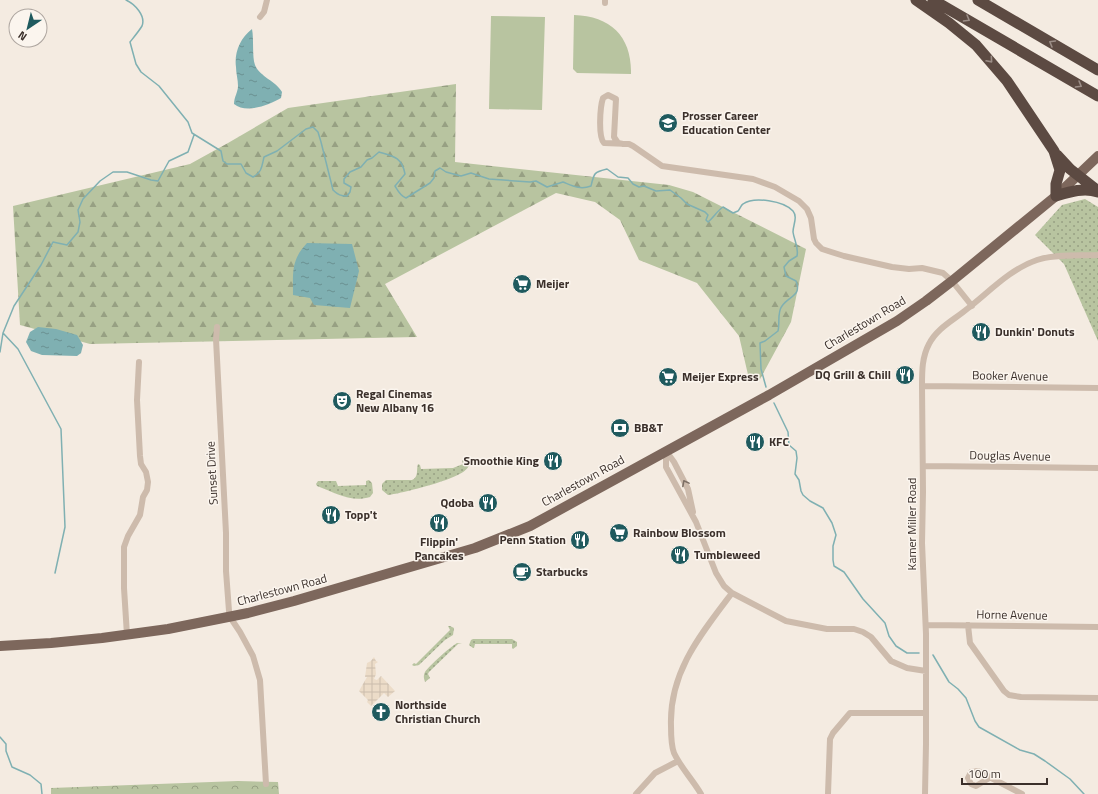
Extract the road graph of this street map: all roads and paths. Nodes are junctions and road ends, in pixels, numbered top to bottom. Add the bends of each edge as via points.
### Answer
1 (267, 0) edge
2 (916, 0) edge
3 (933, 0) edge
4 (978, 0) edge
5 (260, 17) dead end
6 (1098, 70) edge
7 (1098, 96) edge
8 (623, 144) junction
9 (1054, 152) junction
10 (1098, 156) edge
11 (1078, 175) junction
12 (1098, 192) edge
13 (1056, 196) junction
14 (1098, 254) edge
15 (952, 281) junction
16 (972, 306) junction
17 (217, 327) dead end
18 (138, 362) dead end
19 (922, 386) junction
20 (1098, 388) edge
21 (666, 451) junction
22 (923, 466) junction
23 (1098, 468) edge
24 (732, 593) junction
25 (230, 617) junction
26 (926, 625) junction
27 (968, 625) junction
28 (1098, 627) edge
29 (127, 635) junction
30 (0, 646) edge
31 (926, 671) junction
32 (1098, 698) edge
33 (926, 713) junction
34 (678, 761) junction
35 (991, 778) dead end
36 (266, 784) dead end
37 (636, 794) edge
38 (701, 794) edge
39 (828, 794) edge
40 (925, 794) edge
41 (1022, 794) edge

1 - 5 street
2 -> 9 highway via 949,23 987,57 1007,81
3 -> 7 highway
6 -> 4 highway
8 - 8 street via 614,137 616,99 608,96 602,101 601,138 607,144
8 - 15 street via 633,146 662,166 753,179 775,187 799,201 807,209 816,243 826,252 892,267 929,269 943,273
9 - 11 highway
9 - 13 highway via 1060,170
10 - 11 main road, Charlestown Road
11 - 12 highway
11 - 13 main road, Charlestown Road
12 - 13 highway via 1088,190
13 - 15 main road, Charlestown Road
14 - 16 street, Kamer Miller Road via 1046,257 1027,264 1010,274
15 - 16 street
15 - 21 main road, Charlestown Road via 880,331
16 - 19 street, Kamer Miller Road via 940,330 929,343 923,361
17 - 25 street, Sunset Drive
18 - 29 street via 140,456 148,482 140,515 124,547
19 - 20 street, Booker Avenue
19 - 22 street, Kamer Miller Road
21 - 24 street via 688,489 694,519 716,573
21 - 25 main road, Charlestown Road via 530,526 475,548
22 - 23 street, Douglas Avenue
22 - 26 street, Kamer Miller Road via 922,542
24 - 31 street via 786,621 863,632 871,637 890,661 907,668
24 - 34 street via 693,648 675,684 671,708 671,735
25 - 29 main road, Charlestown Road
25 - 36 street via 253,656 260,680
26 - 27 street, Horne Avenue
26 - 31 street, Kamer Miller Road
27 - 28 street, Horne Avenue
27 - 32 street via 970,643 1004,692 1009,695
29 - 30 main road, Charlestown Road
31 - 33 street, Kamer Miller Road
33 - 39 street via 850,713 830,739
33 - 40 street, Kamer Miller Road
34 - 37 street via 655,773
34 - 38 street
35 - 41 street

